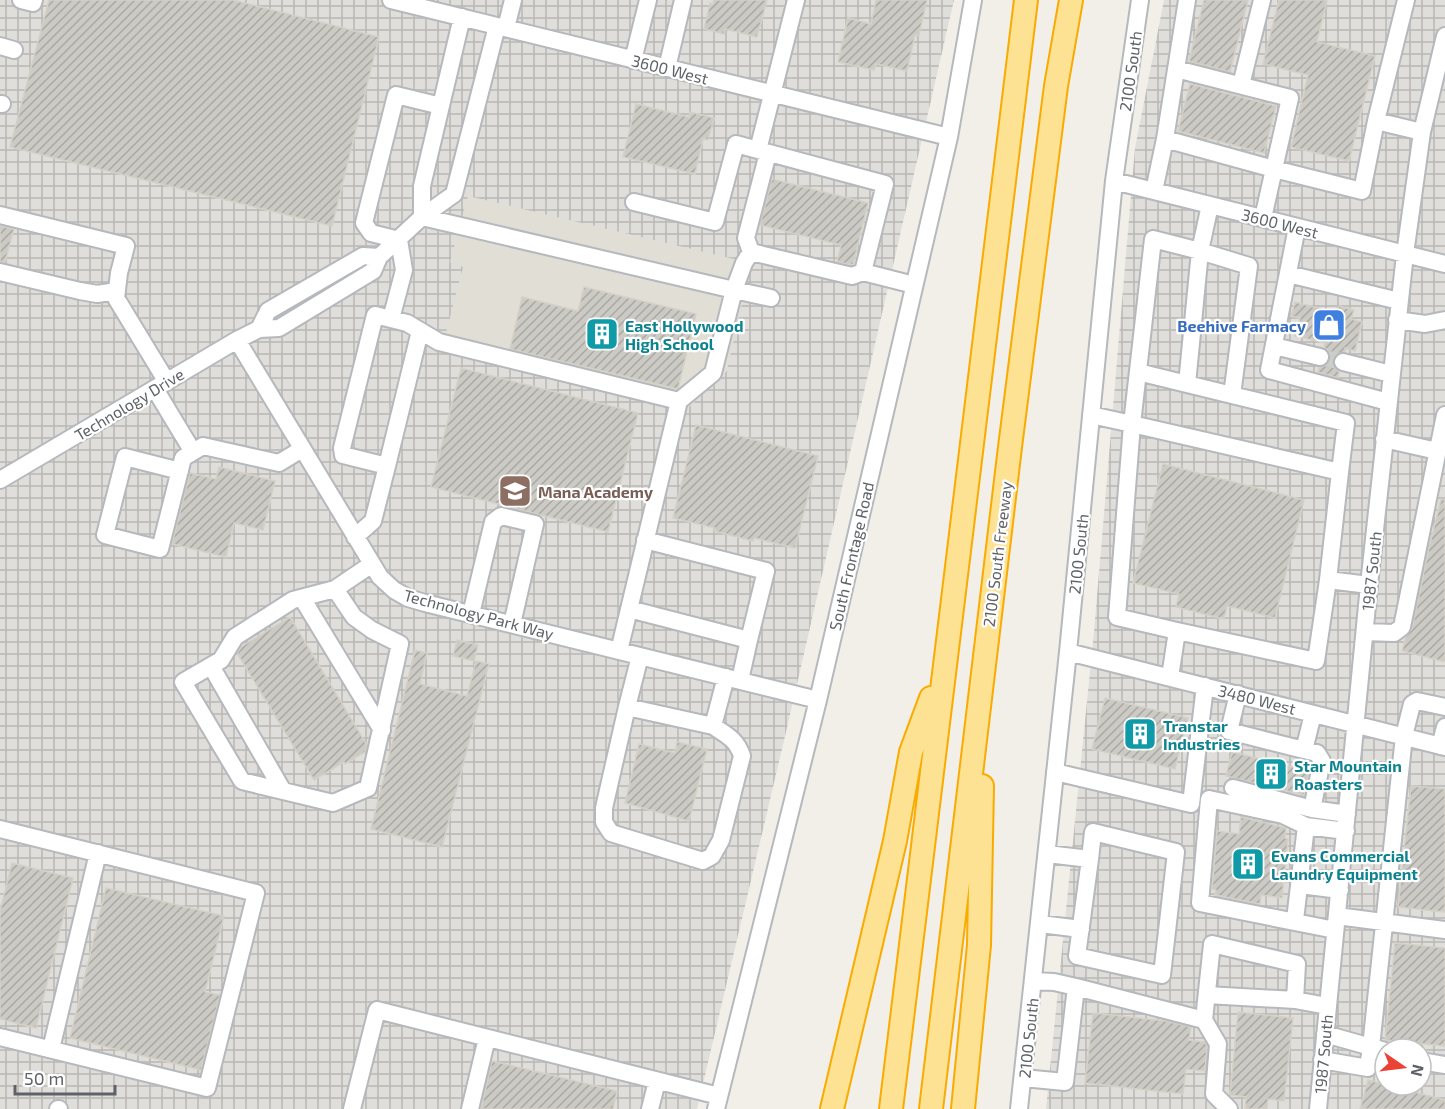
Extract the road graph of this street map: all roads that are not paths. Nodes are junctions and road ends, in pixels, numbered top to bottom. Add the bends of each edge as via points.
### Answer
1 (21, 0) edge
2 (34, 0) edge
3 (391, 0) edge
4 (513, 0) edge
5 (648, 0) edge
6 (683, 0) edge
7 (796, 0) edge
8 (973, 0) edge
9 (1026, 0) edge
10 (1071, 0) edge
11 (1140, 0) edge
12 (1186, 0) edge
13 (1262, 0) edge
14 (1406, 0) edge
15 (409, 2) edge
16 (462, 17) junction
17 (501, 27) junction
18 (1445, 36) edge
19 (633, 60) junction
20 (667, 68) junction
21 (1176, 69) junction
22 (1241, 86) junction
23 (772, 94) junction
24 (441, 106) junction
25 (1376, 121) junction
26 (1422, 132) junction
27 (949, 138) junction
28 (1164, 139) junction
29 (763, 151) junction
30 (1274, 169) junction
31 (1114, 181) junction
32 (1154, 191) junction
33 (634, 202) dead end
34 (1210, 205) junction
35 (0, 215) edge
36 (422, 217) junction
37 (1263, 218) junction
38 (1297, 227) junction
39 (399, 240) junction
40 (1200, 251) junction
41 (751, 252) junction
42 (1405, 254) junction
43 (1445, 264) edge
44 (0, 272) edge
45 (863, 272) junction
46 (1288, 274) junction
47 (914, 285) junction
48 (734, 290) junction
49 (117, 291) junction
50 (771, 298) dead end
51 (1399, 301) junction
52 (391, 319) junction
53 (1397, 320) junction
54 (1445, 320) edge
55 (420, 331) junction
56 (237, 339) junction
57 (1274, 346) junction
58 (1320, 357) tunnel mouth
59 (1343, 362) tunnel mouth
60 (1138, 372) junction
61 (1391, 374) junction
62 (1187, 384) junction
63 (161, 385) junction
64 (1232, 395) junction
65 (679, 401) junction
66 (1389, 402) junction
67 (1091, 415) junction
68 (1445, 415) edge
69 (1132, 424) junction
70 (1384, 440) junction
71 (1010, 447) junction
72 (302, 449) junction
73 (1437, 451) junction
74 (193, 452) junction
75 (387, 466) junction
76 (180, 471) junction
77 (1340, 472) junction
78 (0, 480) edge
79 (354, 537) junction
80 (645, 540) junction
81 (372, 564) junction
82 (1328, 580) junction
83 (1369, 585) junction
84 (335, 589) junction
85 (302, 598) junction
86 (629, 609) junction
87 (471, 614) junction
88 (512, 624) junction
89 (1177, 631) junction
90 (1365, 632) junction
91 (749, 639) junction
92 (619, 651) junction
93 (1068, 652) junction
94 (640, 656) junction
95 (211, 666) junction
96 (944, 666) junction
97 (1170, 677) junction
98 (733, 679) junction
99 (1205, 686) junction
100 (1238, 694) junction
101 (818, 700) junction
102 (627, 707) junction
103 (1445, 707) edge
104 (1314, 714) junction
105 (1357, 724) junction
106 (713, 726) junction
107 (1445, 728) edge
108 (382, 730) junction
109 (1404, 736) junction
110 (1443, 746) edge
111 (1304, 750) junction
112 (1056, 772) junction
113 (1233, 788) dead end
114 (283, 791) junction
115 (1312, 809) junction
116 (1347, 814) junction
117 (1306, 826) junction
118 (0, 829) edge
119 (1346, 831) junction
120 (98, 853) junction
121 (1047, 854) junction
122 (1090, 859) junction
123 (1300, 885) junction
124 (1340, 890) junction
125 (1295, 920) junction
126 (1336, 923) junction
127 (1040, 924) junction
128 (1384, 924) junction
129 (1081, 929) junction
130 (1445, 930) edge
131 (1034, 981) junction
132 (1076, 987) junction
133 (1207, 994) junction
134 (1295, 1000) junction
135 (1327, 1005) junction
136 (1204, 1020) junction
137 (1325, 1034) junction
138 (0, 1037) edge
139 (1379, 1037) edge
140 (487, 1038) junction
141 (1373, 1048) edge
142 (51, 1049) junction
143 (1373, 1058) edge
144 (1322, 1060) junction
145 (1023, 1078) junction
146 (657, 1081) junction
147 (717, 1103) edge
148 (352, 1109) edge
149 (470, 1109) edge
150 (650, 1109) edge
151 (832, 1109) edge
152 (891, 1109) edge
153 (931, 1109) edge
154 (963, 1109) edge
155 (1019, 1109) edge
156 (1229, 1109) edge
157 (1318, 1109) edge

1 - 2 street
3 - 15 street, 3600 West
4 - 17 street, Technology Drive
5 - 19 street
6 - 20 street
7 - 23 street
8 - 27 street, South Frontage Road
9 - 96 highway
10 - 71 highway, 2100 South Freeway via 1056,86
11 - 31 street, 2100 South
12 - 21 street
13 - 22 street
14 - 25 street
15 - 16 street, 3600 West
16 - 17 street, 3600 West
16 - 24 street
17 - 19 street, 3600 West
17 - 36 street, Technology Drive via 454,194
18 - 26 street, 1987 South
19 - 20 street, 3600 West
20 - 23 street, 3600 West
21 - 22 street
21 - 28 street
22 - 30 street via 1290,98
23 - 27 street, 3600 West
23 - 29 street
24 - 36 street via 422,186
24 - 39 street via 396,95 364,223 371,233
25 - 26 street
25 - 30 street via 1362,190
26 - 42 street, 1987 South
27 - 47 street, South Frontage Road
28 - 30 street
28 - 32 street
29 - 33 street via 736,144 715,222
29 - 41 street via 746,238
29 - 45 street via 885,184
30 - 37 street
31 - 32 street, 3600 West
31 - 67 street, 2100 South
32 - 34 street, 3600 West
34 - 37 street, 3600 West
34 - 40 street
35 - 49 street via 126,246
36 - 39 street, Technology Drive
36 - 48 street
37 - 38 street, 3600 West
38 - 42 street, 3600 West
38 - 46 street
39 - 52 street via 404,270
39 - 56 street, Technology Drive via 379,256 363,256 268,311 259,329
40 - 60 street via 1153,239
40 - 62 street
40 - 64 street via 1248,266
41 - 45 street via 852,276
41 - 48 street
42 - 43 street, 3600 West
42 - 51 street, 1987 South
44 - 49 street via 97,294
45 - 47 street
46 - 51 street
46 - 57 street
47 - 101 street, South Frontage Road
48 - 50 street
48 - 65 street via 713,373
49 - 63 street via 116,298
51 - 53 street, 1987 South
52 - 55 street via 407,322
52 - 75 street via 375,315 342,448 343,455
53 - 54 street via 1425,324
53 - 61 street, 1987 South
55 - 65 street via 439,342
55 - 75 street
56 - 63 street, Technology Drive
56 - 72 street, Technology Park Way
57 - 58 street
57 - 66 street via 1269,370
59 - 61 street
60 - 62 street
60 - 69 street
61 - 66 street, 1987 South
62 - 64 street
63 - 74 street
63 - 78 street, Technology Drive
64 - 77 street via 1346,423
65 - 80 street
66 - 70 street, 1987 South
67 - 69 street
67 - 93 street, 2100 South
68 - 73 street
69 - 77 street
69 - 89 street via 1117,617
70 - 73 street
70 - 83 street, 1987 South
71 - 153 highway, 2100 South Freeway
71 - 154 highway via 983,742 980,945
72 - 74 street via 279,463 203,446
72 - 79 street, Technology Park Way
73 - 90 street via 1402,627 1394,633
74 - 76 street via 183,458
75 - 79 street via 373,521
76 - 76 street via 160,549 105,535 125,457
77 - 82 street
79 - 81 street, Technology Park Way
80 - 86 street
80 - 91 street via 766,571
81 - 84 street
81 - 87 street, Technology Park Way via 380,577 408,598
82 - 83 street
82 - 89 street via 1316,661
83 - 90 street, 1987 South
84 - 85 street
84 - 108 street via 354,617 400,644
85 - 95 street via 235,637 221,660
85 - 108 street
86 - 91 street
86 - 92 street
87 - 88 street, Technology Park Way
87 - 88 street via 493,522 501,516 535,524
88 - 92 street, Technology Park Way
89 - 97 street
90 - 105 street, 1987 South
91 - 98 street
92 - 94 street, Technology Park Way
93 - 97 street, 3480 West
93 - 112 street, 2100 South
94 - 98 street, Technology Park Way
94 - 102 street
95 - 114 street
95 - 114 street via 183,682 242,781
96 - 151 highway via 910,752 895,841
96 - 152 highway
97 - 99 street, 3480 West
98 - 101 street, Technology Park Way
98 - 106 street
99 - 100 street, 3480 West
99 - 112 street via 1191,804
100 - 104 street, 3480 West
100 - 111 street via 1229,731
101 - 147 street, South Frontage Road
102 - 106 street
102 - 106 street via 604,822 611,832 703,861 712,856 721,840 742,756 739,745
103 - 109 street via 1417,700 1412,704
104 - 105 street, 3480 West
104 - 111 street
105 - 109 street, 3480 West
105 - 116 street, 1987 South
107 - 110 street
108 - 114 street via 368,788 333,803
109 - 110 street, 3480 West
109 - 128 street
111 - 115 street via 1317,753 1322,761
112 - 121 street, 2100 South
113 - 115 street
115 - 116 street
116 - 119 street, 1987 South
117 - 119 street
117 - 123 street
117 - 125 street via 1283,815 1209,799 1200,903
118 - 120 street
119 - 124 street, 1987 South
120 - 142 street
120 - 142 street via 256,893 207,1089
121 - 122 street
121 - 127 street, 2100 South
122 - 129 street
122 - 129 street via 1093,832 1176,852 1162,975 1077,956
123 - 124 street
123 - 125 street
124 - 126 street, 1987 South
125 - 126 street
126 - 128 street
126 - 135 street, 1987 South
127 - 129 street
127 - 131 street, 2100 South
128 - 130 street
128 - 139 street
131 - 132 street
131 - 145 street, 2100 South
132 - 136 street
132 - 145 street via 1065,1082
133 - 134 street
133 - 134 street via 1212,944 1297,964
133 - 136 street
134 - 135 street
135 - 137 street, 1987 South
136 - 156 street via 1218,1044 1214,1094
137 - 141 street
137 - 144 street, 1987 South
138 - 142 street
140 - 146 street
140 - 148 street via 377,1010
140 - 149 street
143 - 144 street via 1368,1068
144 - 157 street, 1987 South
145 - 155 street, 2100 South
146 - 147 street
146 - 150 street

